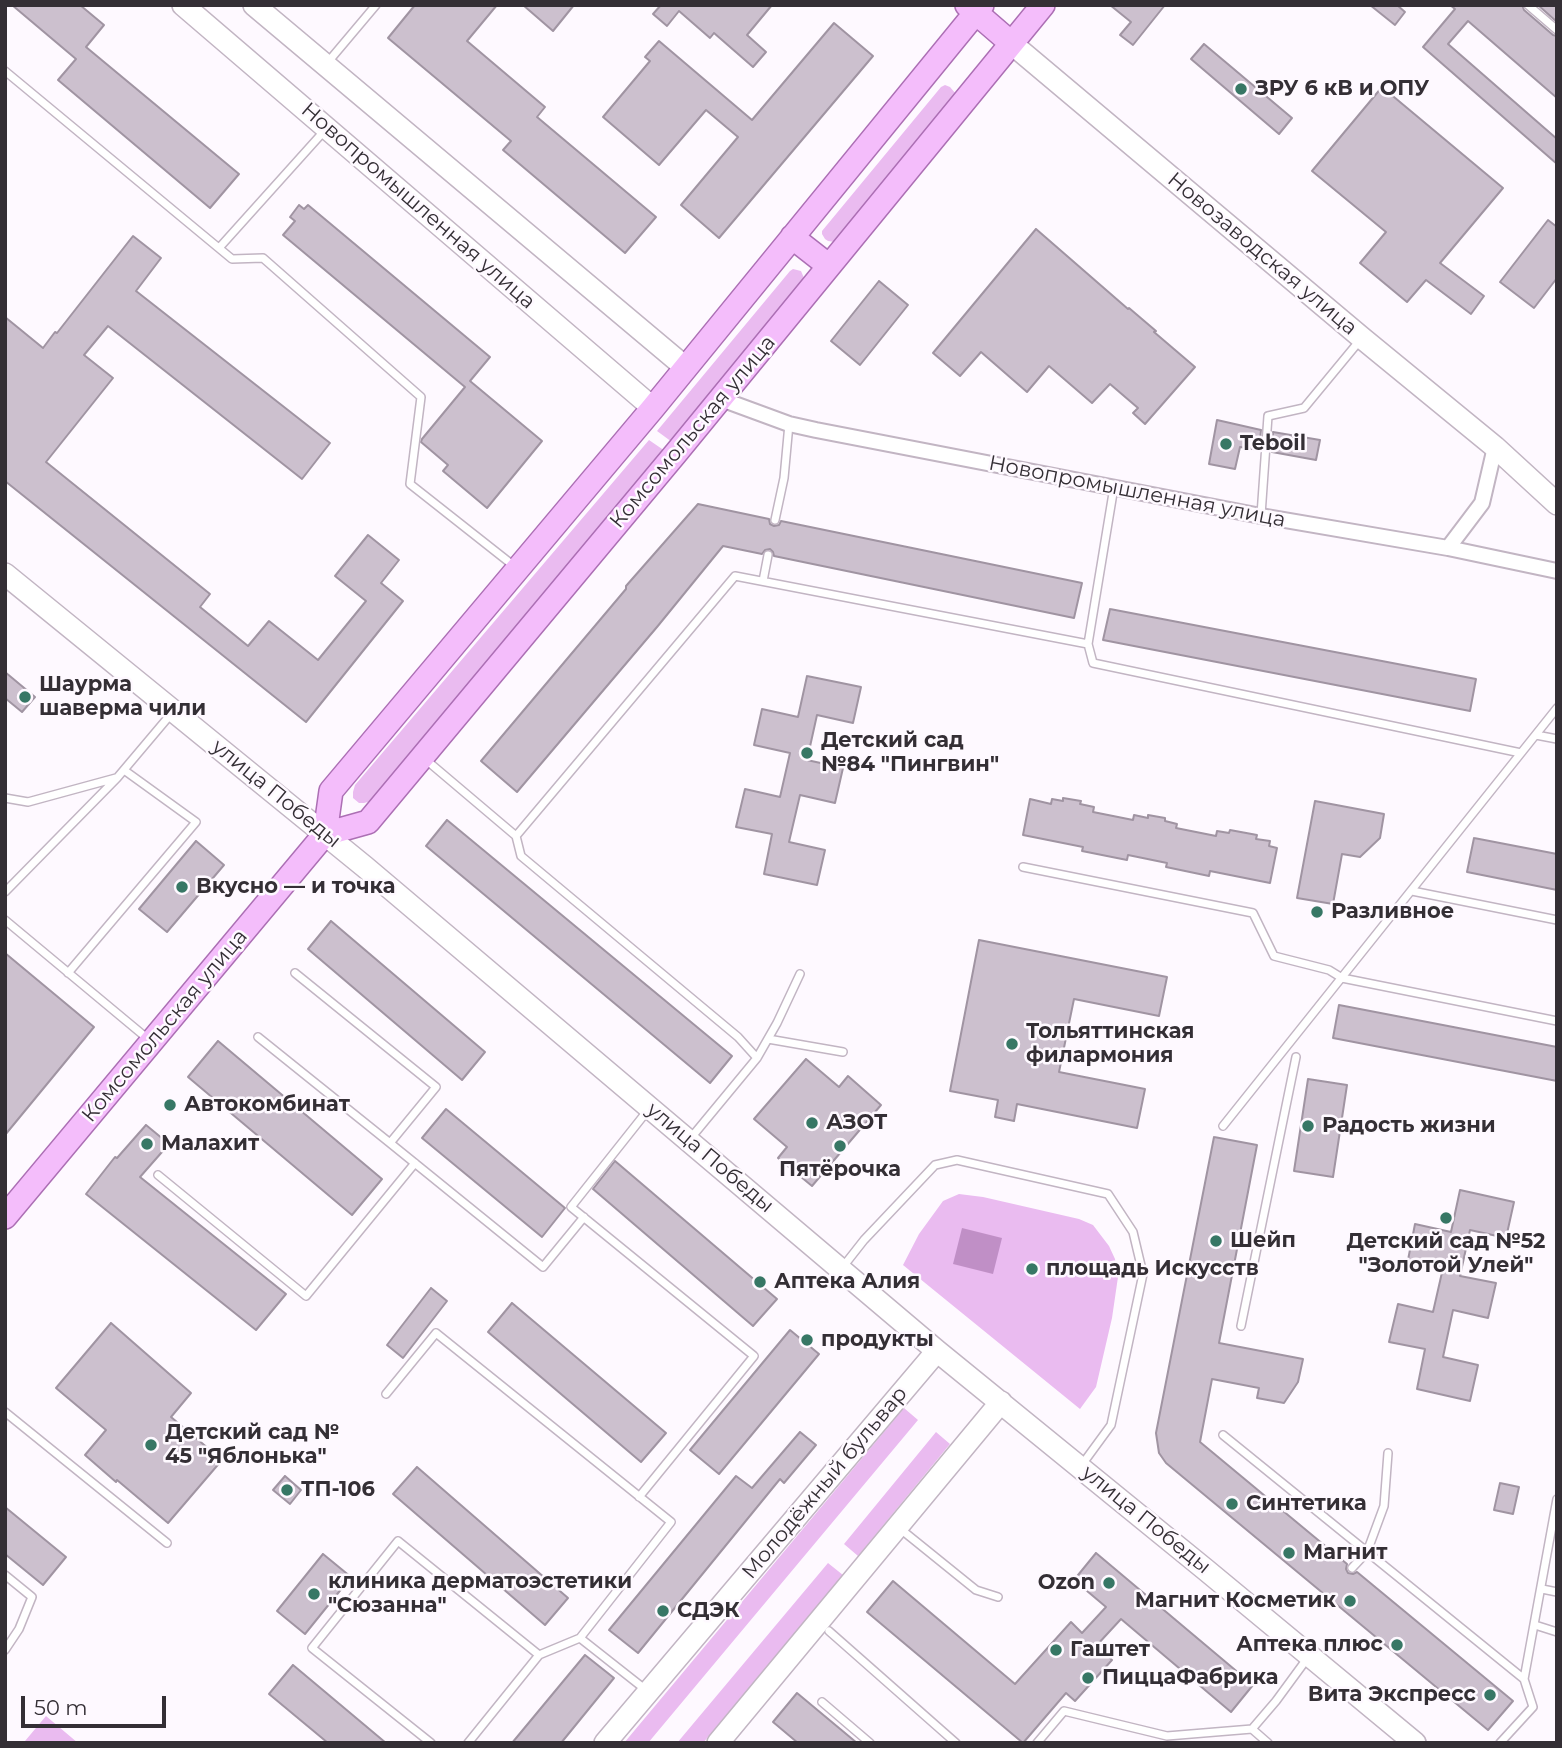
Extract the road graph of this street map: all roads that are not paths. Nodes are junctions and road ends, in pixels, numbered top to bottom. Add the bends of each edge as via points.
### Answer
1 (183, 5) edge
2 (254, 5) edge
3 (376, 5) edge
4 (1043, 5) edge
5 (1528, 5) edge
6 (975, 8) edge
7 (1557, 30) edge
8 (1012, 43) junction
9 (326, 65) junction
10 (5, 71) edge
11 (327, 128) junction
12 (792, 237) junction
13 (219, 248) junction
14 (829, 266) junction
15 (1362, 338) junction
16 (685, 367) junction
17 (721, 400) junction
18 (653, 408) junction
19 (789, 424) junction
20 (1495, 447) junction
21 (1114, 487) junction
22 (1557, 504) edge
23 (1261, 516) junction
24 (775, 520) dead end
25 (1447, 548) junction
26 (768, 555) dead end
27 (517, 568) junction
28 (1557, 571) edge
29 (5, 574) edge
30 (763, 582) junction
31 (1088, 644) junction
32 (1557, 708) edge
33 (174, 711) junction
34 (1536, 734) junction
35 (1557, 739) edge
36 (1521, 753) junction
37 (422, 757) junction
38 (124, 770) junction
39 (117, 778) junction
40 (5, 798) edge
41 (325, 834) junction
42 (516, 836) junction
43 (1023, 867) dead end
44 (5, 891) edge
45 (1412, 891) junction
46 (5, 920) edge
47 (1557, 920) edge
48 (68, 972) junction
49 (296, 973) dead end
50 (800, 974) dead end
51 (1342, 978) junction
52 (1557, 1021) edge
53 (258, 1037) dead end
54 (768, 1039) junction
55 (152, 1042) junction
56 (843, 1052) dead end
57 (1296, 1057) dead end
58 (757, 1058) junction
59 (650, 1107) junction
60 (1223, 1126) dead end
61 (689, 1140) junction
62 (390, 1143) junction
63 (415, 1163) junction
64 (158, 1175) dead end
65 (5, 1217) edge
66 (584, 1217) junction
67 (841, 1268) junction
68 (1241, 1326) dead end
69 (937, 1351) junction
70 (386, 1394) dead end
71 (1001, 1402) junction
72 (5, 1412) edge
73 (1223, 1435) dead end
74 (1388, 1453) dead end
75 (1081, 1467) junction
76 (639, 1497) junction
77 (1557, 1499) edge
78 (898, 1527) junction
79 (167, 1543) dead end
80 (1367, 1552) junction
81 (1353, 1568) dead end
82 (5, 1575) edge
83 (1542, 1589) junction
84 (1557, 1592) edge
85 (998, 1597) dead end
86 (1535, 1625) junction
87 (828, 1631) dead end
88 (1557, 1632) edge
89 (580, 1638) junction
90 (5, 1650) edge
91 (539, 1655) junction
92 (1309, 1656) junction
93 (1524, 1679) junction
94 (648, 1692) junction
95 (822, 1702) dead end
96 (1252, 1729) junction
97 (1167, 1740) edge
98 (431, 1743) edge
99 (468, 1743) edge
100 (605, 1743) edge
101 (719, 1743) edge
102 (870, 1743) edge
103 (956, 1743) edge
104 (1037, 1743) edge
105 (1268, 1743) edge
106 (1415, 1743) edge
107 (1500, 1743) edge

1 - 11 main road, Новопромышленная улица
2 - 9 main road
3 - 9 lane
4 - 8 main road, Комсомольская улица
5 - 7 lane
6 - 8 main road, Новозаводская улица
6 - 12 main road
8 - 14 main road, Комсомольская улица
8 - 15 main road, Новозаводская улица
9 - 16 main road
10 - 13 lane
11 - 13 lane
11 - 18 main road, Новопромышленная улица
12 - 14 main road
12 - 16 main road
13 - 27 lane via 232,259 263,258 421,397 410,484
14 - 17 main road, Комсомольская улица
15 - 20 main road, Новозаводская улица
15 - 23 lane via 1304,408 1268,416
16 - 18 main road
17 - 19 street, Новопромышленная улица
17 - 37 main road, Комсомольская улица
18 - 27 main road
19 - 21 street, Новопромышленная улица
19 - 24 lane
20 - 22 main road, Новозаводская улица
20 - 25 street via 1482,503
21 - 23 street, Новопромышленная улица
21 - 31 lane
23 - 25 street, Новопромышленная улица
25 - 28 street, Новопромышленная улица
26 - 30 lane
27 - 41 main road via 331,791
29 - 33 main road, улица Победы
30 - 31 lane
30 - 42 lane via 735,576
31 - 36 lane via 1093,663
32 - 34 lane
33 - 38 lane
33 - 41 main road, улица Победы
34 - 35 lane
34 - 36 lane
36 - 45 lane
37 - 41 main road, Комсомольская улица via 368,822
37 - 42 lane
38 - 39 lane
38 - 48 lane via 196,822
39 - 40 lane via 28,802
39 - 44 lane
41 - 55 main road, Комсомольская улица
41 - 59 main road, улица Победы
42 - 58 lane via 521,856 738,1037
43 - 51 lane via 1253,913 1274,956 1329,970
45 - 47 lane
45 - 51 lane
46 - 48 lane
48 - 55 lane
49 - 62 lane via 436,1087
50 - 54 lane
51 - 52 lane
51 - 60 lane
53 - 62 lane
54 - 56 lane
54 - 58 lane
55 - 65 main road, Комсомольская улица
57 - 68 lane
58 - 61 lane
59 - 61 main road, улица Победы
59 - 66 lane via 571,1207
61 - 67 main road, улица Победы
62 - 63 lane
63 - 64 lane via 306,1296
63 - 66 lane via 543,1267
66 - 76 lane via 754,1356
67 - 69 main road, улица Победы
67 - 75 lane via 935,1165 957,1160 1108,1194 1133,1232 1143,1274 1111,1425
69 - 71 main road, улица Победы
69 - 94 main road, Молодёжный бульвар
70 - 76 lane via 436,1333
71 - 75 main road, улица Победы
71 - 78 main road
72 - 79 lane
73 - 80 lane
74 - 80 lane via 1384,1506
75 - 92 main road, улица Победы
76 - 89 lane via 671,1522
77 - 83 lane
78 - 85 lane via 976,1590
78 - 101 main road
80 - 81 lane
80 - 93 lane
82 - 90 lane via 32,1597
83 - 84 lane
83 - 86 lane
86 - 88 lane
86 - 93 lane
87 - 103 lane
89 - 91 lane
89 - 94 lane
91 - 98 lane via 398,1541 312,1648
91 - 99 lane
92 - 96 lane
92 - 106 main road, улица Победы
93 - 107 lane via 1533,1707
94 - 100 main road, Молодёжный бульвар
95 - 102 lane
96 - 97 lane
96 - 105 lane
97 - 104 lane via 1064,1711

